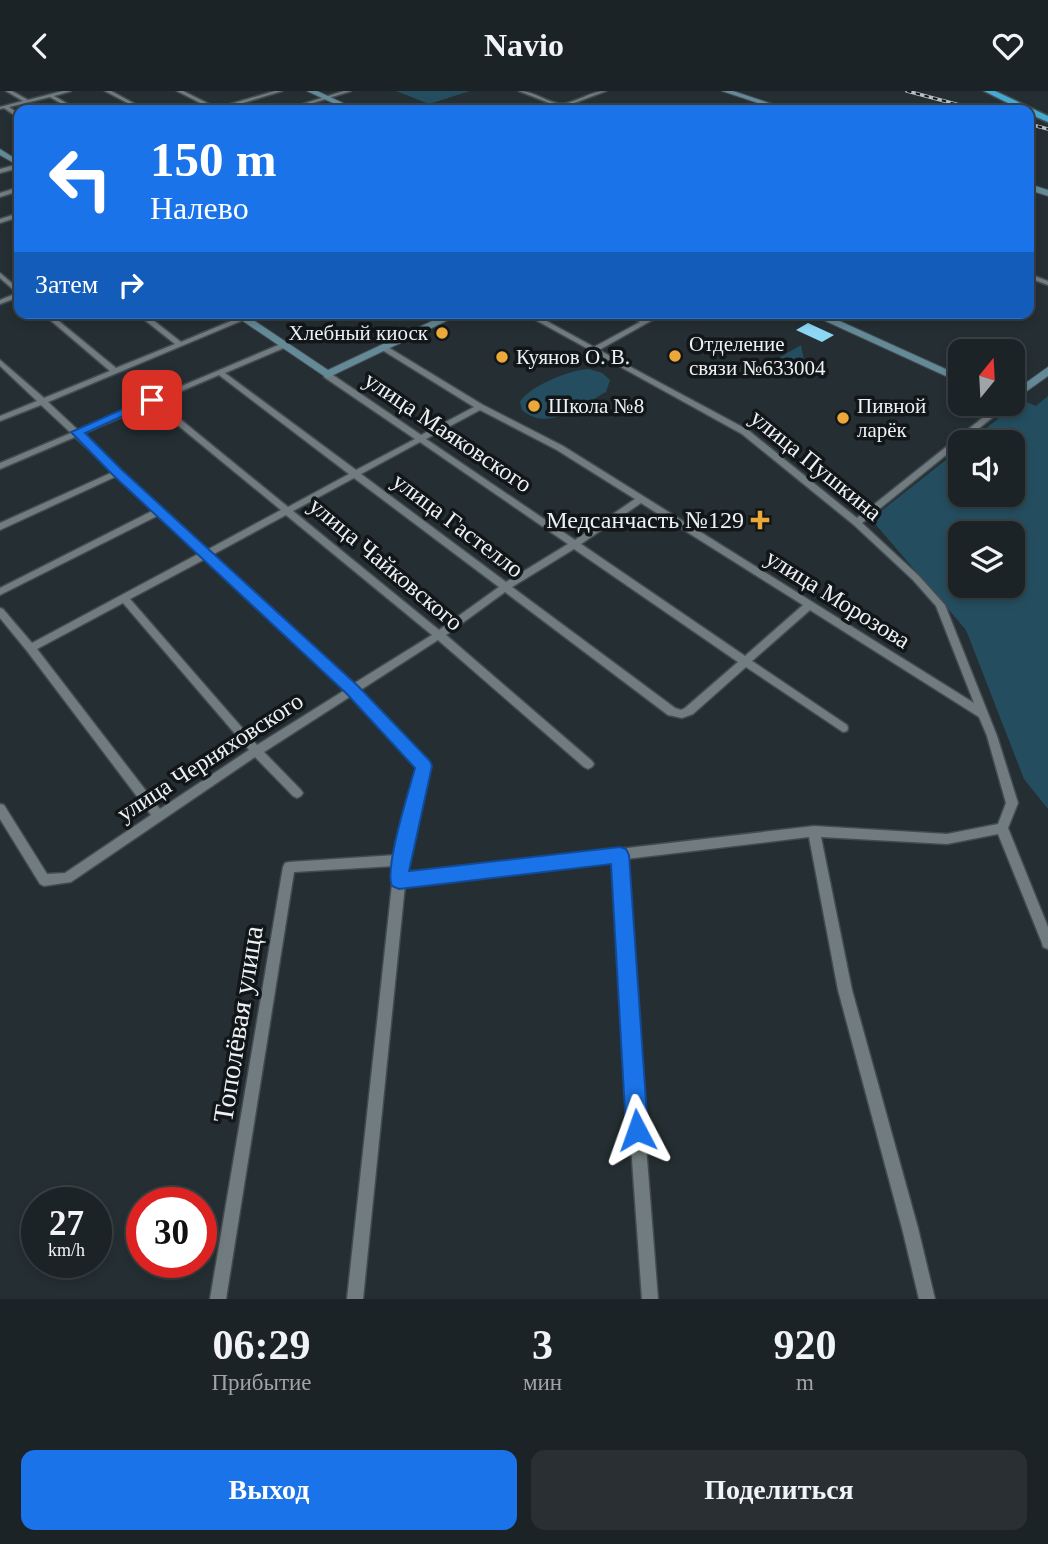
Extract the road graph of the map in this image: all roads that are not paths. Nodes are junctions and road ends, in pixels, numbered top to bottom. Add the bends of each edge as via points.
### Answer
1 (8, 91) edge
2 (69, 91) edge
3 (107, 91) edge
4 (179, 91) edge
5 (280, 91) edge
6 (311, 91) edge
7 (349, 91) edge
8 (521, 91) edge
9 (604, 91) edge
10 (726, 91) edge
11 (988, 91) edge
12 (51, 96) junction
13 (327, 98) junction
14 (27, 101) junction
15 (67, 105) edge
16 (134, 105) edge
17 (206, 105) edge
18 (233, 105) edge
19 (303, 105) edge
20 (343, 105) edge
21 (559, 105) edge
22 (565, 105) edge
23 (770, 105) edge
24 (1018, 105) edge
25 (2, 108) edge
26 (14, 217) edge
27 (11, 218) junction
28 (14, 220) edge
29 (0, 221) edge
30 (0, 275) edge
31 (14, 288) edge
32 (52, 319) edge
33 (147, 319) edge
34 (234, 319) edge
35 (244, 319) edge
36 (445, 319) edge
37 (538, 319) edge
38 (639, 319) edge
39 (651, 319) edge
40 (826, 319) edge
41 (645, 322) junction
42 (181, 345) junction
43 (283, 345) junction
44 (383, 348) junction
45 (596, 349) junction
46 (0, 362) edge
47 (1048, 370) edge
48 (116, 372) junction
49 (219, 372) junction
50 (948, 374) edge
51 (327, 375) junction
52 (1026, 388) edge
53 (152, 400) junction
54 (43, 401) junction
55 (480, 407) junction
56 (989, 417) edge
57 (0, 419) edge
58 (77, 432) junction
59 (423, 439) junction
60 (0, 466) edge
61 (117, 473) junction
62 (357, 474) junction
63 (642, 499) junction
64 (287, 510) junction
65 (160, 511) junction
66 (857, 523) junction
67 (0, 527) edge
68 (575, 544) junction
69 (208, 554) junction
70 (506, 586) junction
71 (0, 592) edge
72 (124, 598) junction
73 (810, 604) junction
74 (1, 616) edge
75 (439, 635) junction
76 (32, 648) junction
77 (745, 661) junction
78 (352, 690) junction
79 (983, 714) junction
80 (843, 728) dead end
81 (256, 751) junction
82 (588, 764) dead end
83 (297, 793) dead end
84 (0, 809) edge
85 (158, 816) junction
86 (1002, 828) junction
87 (814, 831) junction
88 (620, 855) junction
89 (401, 860) junction
90 (399, 880) junction
91 (1048, 943) edge
92 (218, 1299) edge
93 (355, 1299) edge
94 (650, 1299) edge
95 (927, 1299) edge

1 - 14 street
2 - 12 street
3 - 16 street
4 - 17 street
5 - 18 street
6 - 13 street
7 - 13 street
8 - 21 street
9 - 22 street
10 - 23 street
11 - 24 highway
12 - 14 street
12 - 15 street
13 - 19 street
13 - 20 street
14 - 25 street
26 - 27 street
27 - 28 street
27 - 29 street
30 - 31 street
32 - 48 street
33 - 42 street
34 - 42 street
35 - 43 street, улица Маяковского
36 - 44 street
37 - 45 street, улица Пушкина
38 - 41 street
39 - 41 street
40 - 50 street
41 - 45 street
42 - 48 street
43 - 49 street
43 - 51 street, улица Маяковского
44 - 51 street
44 - 55 street, улица Морозова
45 - 66 street, улица Пушкина via 745,432
46 - 54 street
47 - 52 street
48 - 54 street
49 - 53 street
49 - 62 street, улица Гастелло
51 - 59 street, улица Маяковского
53 - 58 street
53 - 64 street, улица Чайковского
54 - 57 street
54 - 58 street
55 - 59 street
55 - 63 street, улица Морозова via 561,448
56 - 66 street
58 - 60 street
58 - 61 street
59 - 62 street
59 - 68 street, улица Маяковского
61 - 65 street
61 - 67 street
62 - 64 street
62 - 70 street, улица Гастелло
63 - 68 street, улица Черняховского
63 - 73 street, улица Морозова
64 - 69 street
64 - 75 street, улица Чайковского
65 - 69 street
65 - 71 street
66 - 79 street, улица Пушкина via 940,605
68 - 70 street, улица Черняховского
68 - 77 street, улица Маяковского
69 - 72 street
69 - 78 street
70 - 75 street, улица Черняховского
70 - 77 street, улица Гастелло via 672,712 689,711
72 - 76 street
72 - 81 street
73 - 77 street
73 - 79 street, улица Морозова
74 - 76 street
75 - 78 street, улица Черняховского
75 - 82 street, улица Чайковского
76 - 85 street
77 - 80 street, улица Маяковского
78 - 81 street, улица Черняховского
78 - 89 street via 424,766
79 - 86 street, улица Пушкина via 1012,803
81 - 83 street
81 - 85 street, улица Черняховского
84 - 85 street, улица Черняховского via 44,880 66,878
86 - 87 street via 947,839
86 - 91 street
87 - 88 street
87 - 95 street via 845,990
88 - 90 street
88 - 94 street
89 - 90 street
89 - 92 street, Тополёвая улица via 289,867
90 - 93 street

